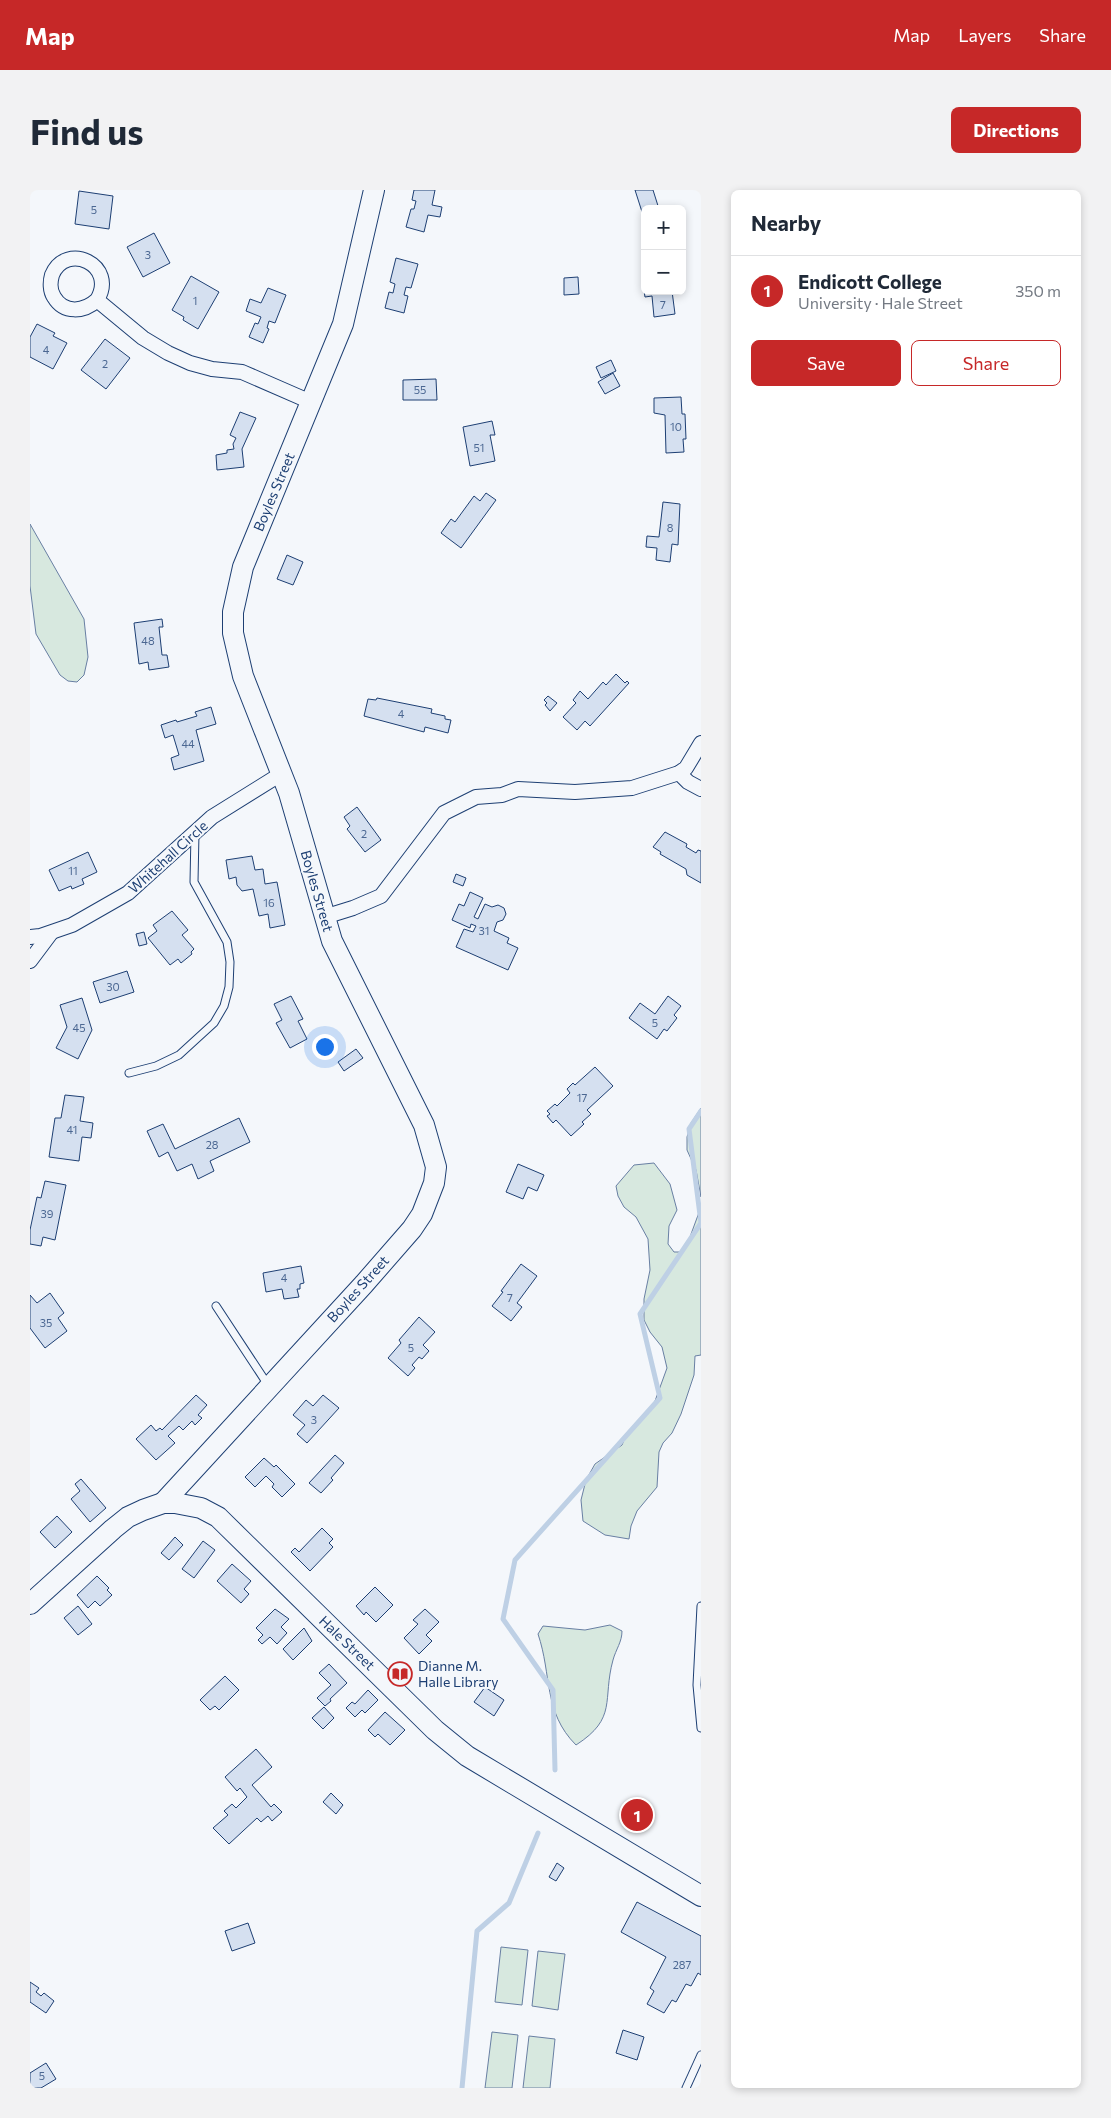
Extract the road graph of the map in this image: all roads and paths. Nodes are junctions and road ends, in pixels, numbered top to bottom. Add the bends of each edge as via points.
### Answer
1 (374, 190) edge
2 (96, 300) dead end
3 (311, 402) junction
4 (701, 743) edge
5 (679, 773) junction
6 (281, 774) junction
7 (701, 789) edge
8 (195, 833) junction
9 (324, 917) junction
10 (51, 932) junction
11 (30, 937) edge
12 (30, 961) edge
13 (129, 1073) dead end
14 (216, 1306) dead end
15 (269, 1387) junction
16 (163, 1503) junction
17 (30, 1604) edge
18 (701, 1606) edge
19 (700, 1624) edge
20 (701, 1728) edge
21 (701, 1896) edge
22 (701, 2055) edge
23 (686, 2088) edge

1 - 3 street, Boyles Street via 343,324
2 - 3 street via 143,338 168,353 205,367 242,372
3 - 6 street, Boyles Street via 243,567 233,612 233,633 243,676
4 - 5 street via 686,768
5 - 7 street
5 - 9 street via 623,789 575,792 518,789 502,795 476,797 444,813 381,896
6 - 8 street, Whitehall Circle via 212,817
6 - 9 street, Boyles Street
8 - 10 street, Whitehall Circle via 128,894 72,926
8 - 13 lane via 194,882 227,942 230,962 224,1006 214,1023 179,1055 156,1066
9 - 15 street, Boyles Street via 350,980 424,1125 436,1167 428,1201 412,1229
10 - 11 street, Whitehall Circle
10 - 12 street
14 - 15 lane
15 - 16 street, Boyles Street
16 - 17 street, Hale Street via 128,1517
16 - 21 street, Hale Street via 201,1508 218,1517 435,1730 467,1756
18 - 19 lane
19 - 20 lane via 697,1685
22 - 23 lane

